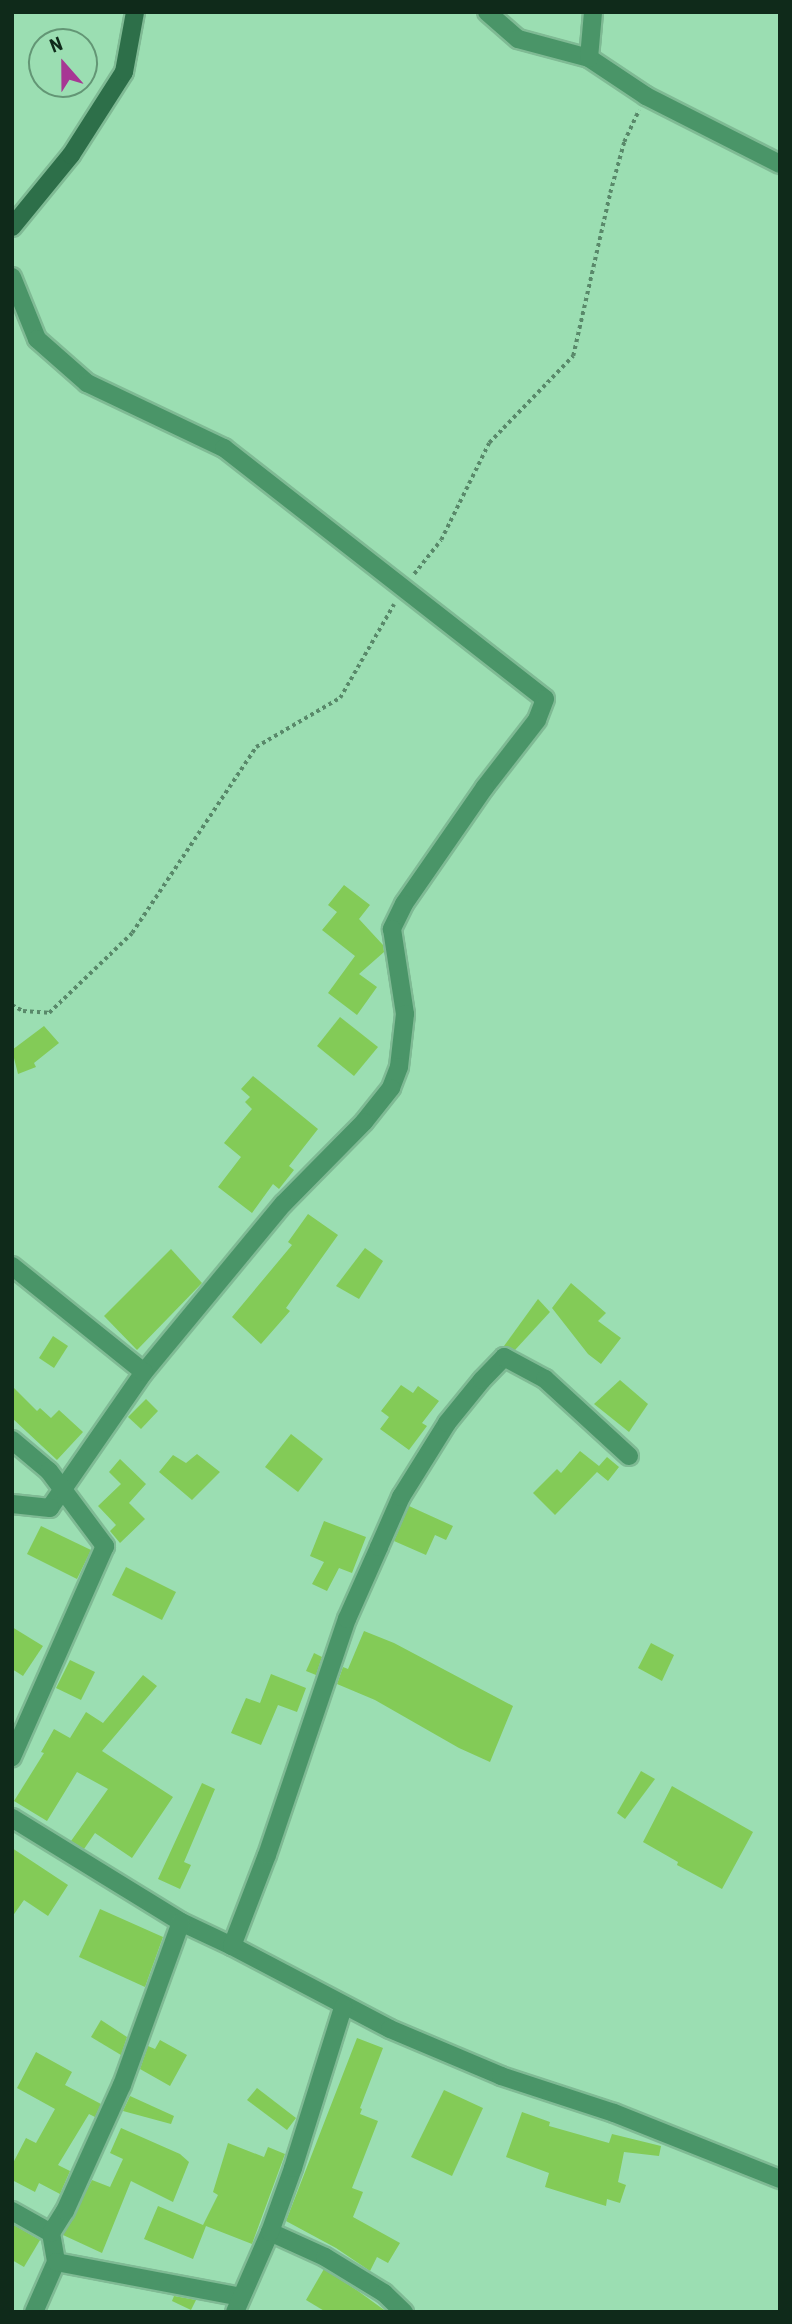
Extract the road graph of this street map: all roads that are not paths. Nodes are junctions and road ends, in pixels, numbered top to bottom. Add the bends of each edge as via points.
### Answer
1 (135, 12) edge
2 (487, 12) edge
3 (593, 12) edge
4 (589, 58) junction
5 (780, 164) edge
6 (12, 227) edge
7 (12, 277) edge
8 (12, 1266) edge
9 (144, 1372) junction
10 (12, 1440) edge
11 (629, 1456) dead end
12 (64, 1488) junction
13 (12, 1504) edge
14 (13, 1753) edge
15 (12, 1818) edge
16 (181, 1922) junction
17 (232, 1946) junction
18 (344, 2007) junction
19 (780, 2179) edge
20 (12, 2211) edge
21 (270, 2232) junction
22 (51, 2233) junction
23 (57, 2262) junction
24 (238, 2305) edge
25 (34, 2312) edge
26 (404, 2312) edge

1 - 6 street via 124,72 71,155
2 - 4 street via 518,39
3 - 4 street
4 - 5 street via 646,96
7 - 9 street via 37,339 87,383 224,448 545,699 537,720 477,797 392,929 405,1014 399,1067 391,1088 365,1122 283,1204
8 - 9 street
9 - 12 street
10 - 12 street
11 - 17 street via 545,1379 504,1357 447,1423 401,1497 347,1619
12 - 13 street via 50,1507
12 - 14 street via 105,1546
15 - 16 street
16 - 17 street
16 - 22 street via 122,2085
17 - 18 street
18 - 19 street via 501,2076 614,2113
18 - 21 street
20 - 22 street
21 - 24 street
21 - 26 street via 325,2257 384,2293
22 - 23 street
23 - 24 street
23 - 25 street

